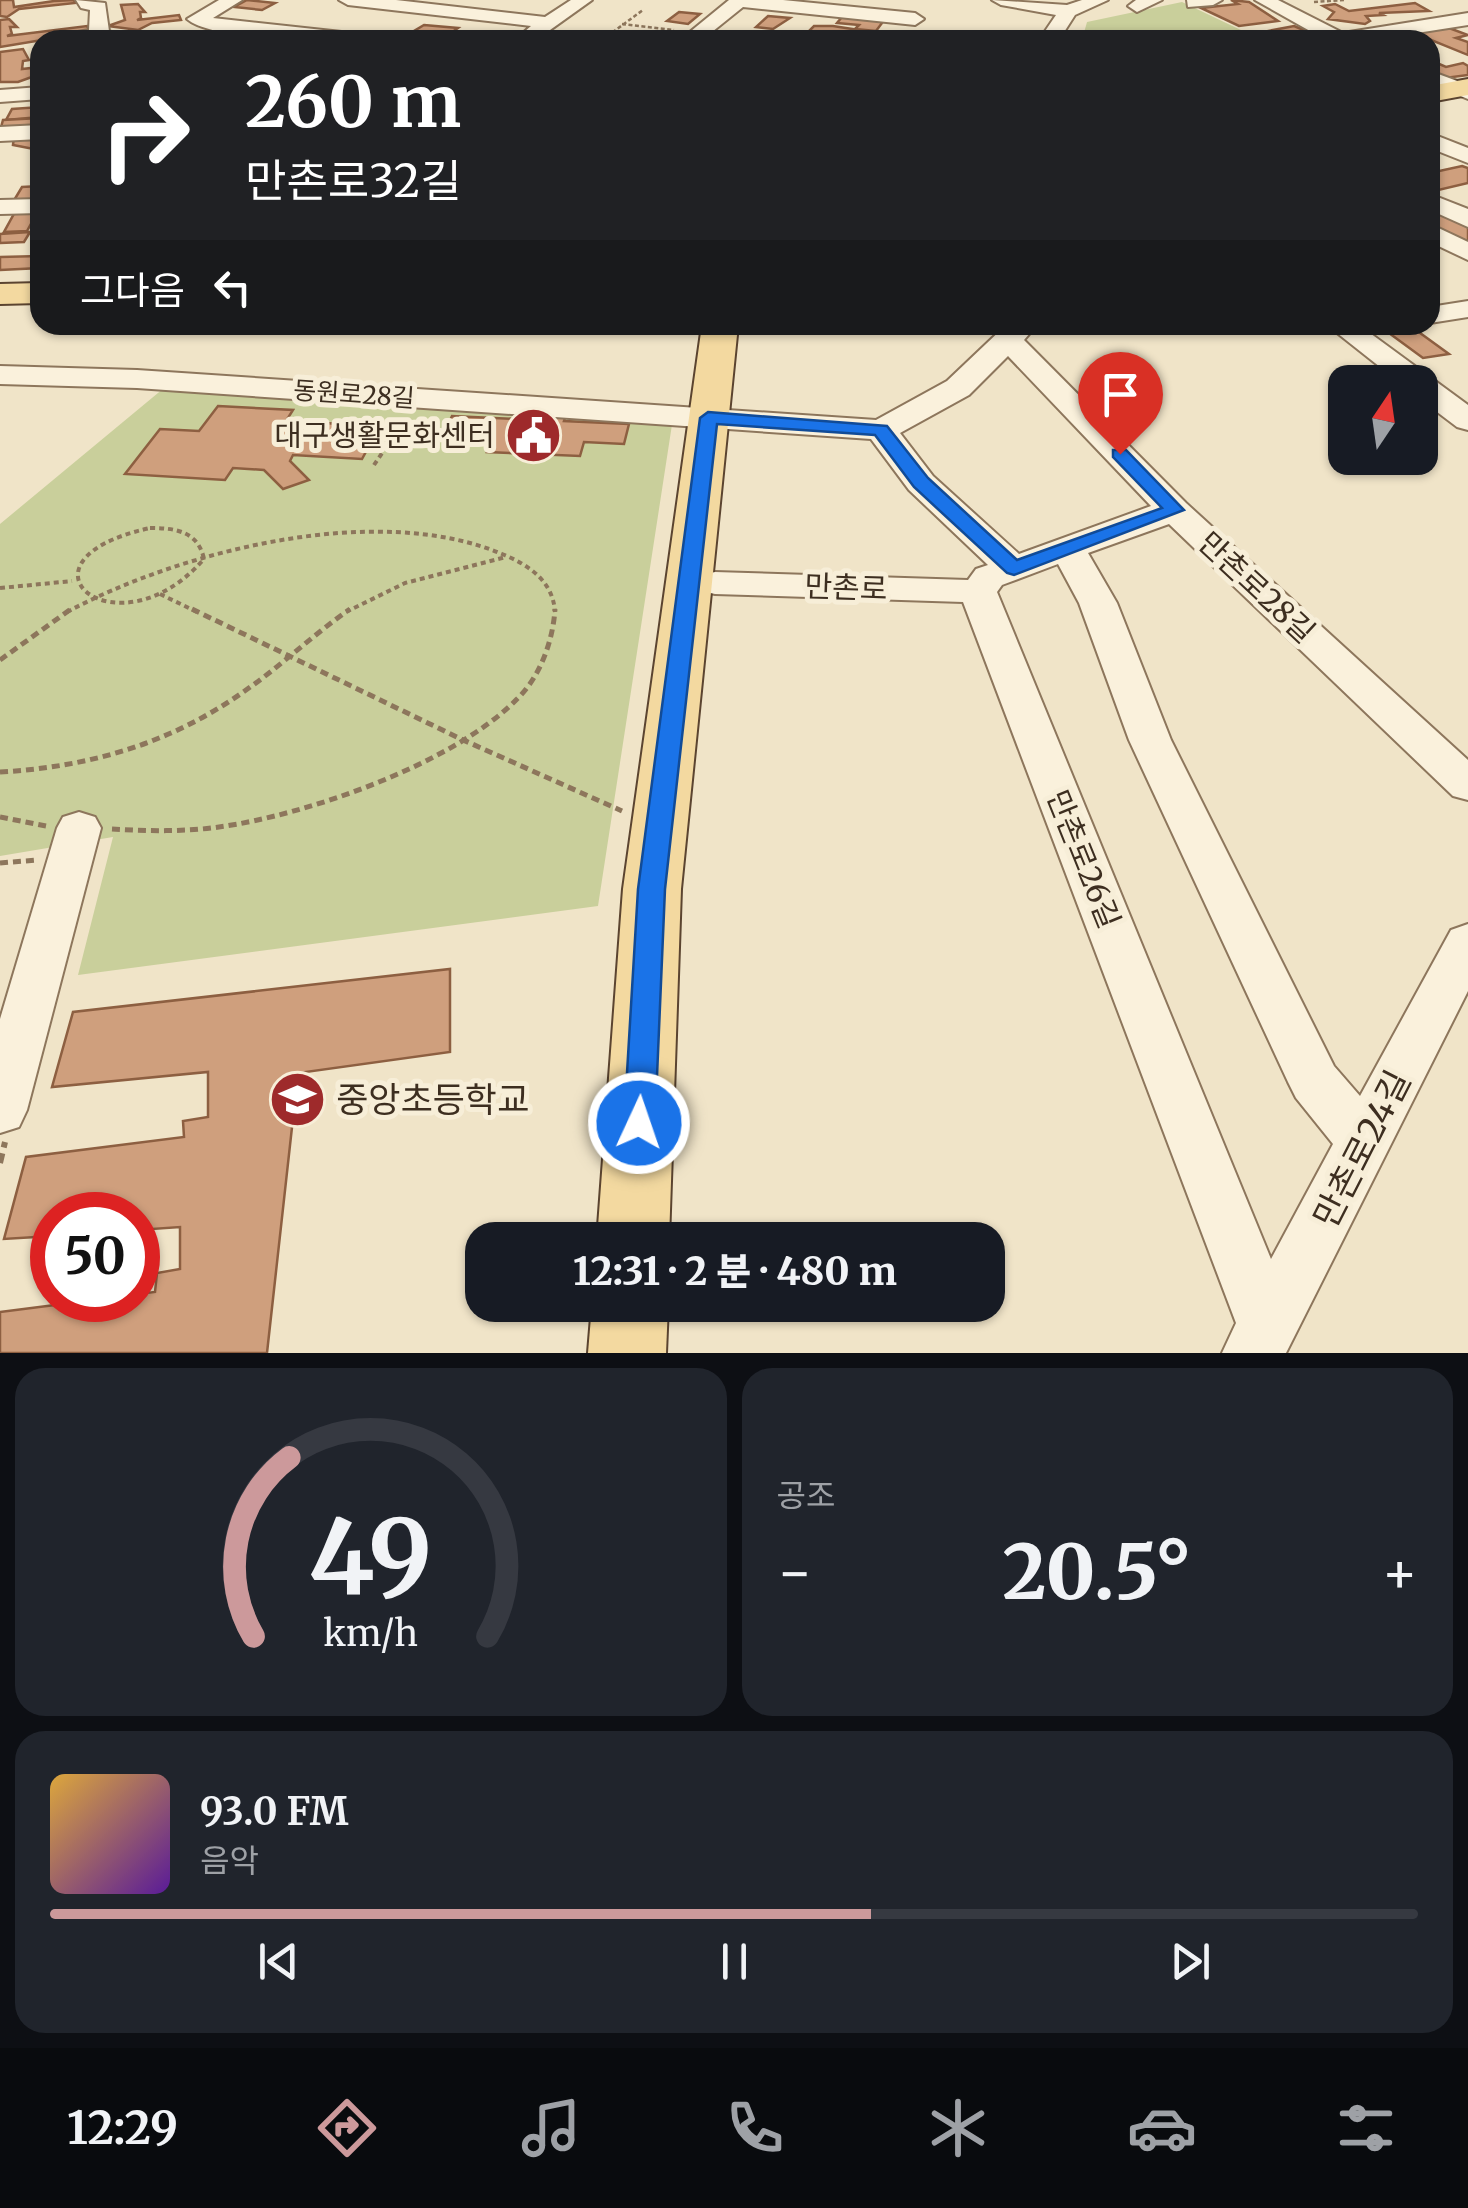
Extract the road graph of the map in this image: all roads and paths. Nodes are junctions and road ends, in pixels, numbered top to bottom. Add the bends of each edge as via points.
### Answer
1 (85, 0) edge
2 (232, 0) edge
3 (582, 0) edge
4 (739, 0) edge
5 (931, 0) edge
6 (1100, 0) edge
7 (1264, 0) edge
8 (1344, 0) edge
9 (1312, 2) dead end
10 (1001, 5) edge
11 (420, 8) junction
12 (1438, 8) dead end
13 (642, 10) dead end
14 (1068, 11) junction
15 (915, 19) junction
16 (1467, 19) edge
17 (343, 20) edge
18 (398, 22) dead end
19 (550, 23) junction
20 (622, 24) junction
21 (99, 30) edge
22 (248, 30) edge
23 (303, 30) edge
24 (539, 30) edge
25 (614, 30) edge
26 (658, 30) edge
27 (702, 30) edge
28 (905, 30) edge
29 (1055, 30) edge
30 (1321, 30) edge
31 (1400, 30) edge
32 (1440, 82) edge
33 (30, 87) edge
34 (1465, 92) edge
35 (1440, 93) edge
36 (0, 96) edge
37 (1440, 103) edge
38 (30, 132) edge
39 (0, 134) edge
40 (1440, 144) edge
41 (1468, 156) edge
42 (1468, 198) edge
43 (1440, 203) edge
44 (30, 206) edge
45 (0, 208) edge
46 (1440, 208) edge
47 (1468, 220) edge
48 (1440, 237) edge
49 (1468, 252) edge
50 (1468, 285) edge
51 (1440, 289) edge
52 (30, 292) edge
53 (0, 294) edge
54 (1468, 309) edge
55 (1440, 313) edge
56 (719, 335) edge
57 (1015, 335) edge
58 (1019, 335) edge
59 (1354, 335) edge
60 (1395, 365) edge
61 (0, 376) edge
62 (1438, 397) edge
63 (708, 418) junction
64 (1468, 420) edge
65 (881, 430) junction
66 (1174, 510) junction
67 (1067, 549) junction
68 (507, 556) junction
69 (204, 558) junction
70 (996, 580) junction
71 (72, 582) junction
72 (715, 583) dead end
73 (0, 588) edge
74 (160, 594) junction
75 (92, 599) junction
76 (288, 656) junction
77 (0, 660) edge
78 (462, 739) junction
79 (0, 772) edge
80 (1468, 785) edge
81 (622, 811) dead end
82 (0, 818) edge
83 (79, 828) junction
84 (1468, 942) edge
85 (0, 1110) edge
86 (1365, 1142) junction
87 (634, 1222) edge
88 (629, 1322) edge
89 (1261, 1340) edge
90 (627, 1353) edge

1 - 21 street via 99,7
2 - 22 street via 196,20
3 - 19 street
4 - 15 street
4 - 27 street
5 - 15 street
6 - 14 street
7 - 30 street
8 - 9 path
10 - 14 street
11 - 17 street
11 - 18 street
11 - 19 street
12 - 16 street
13 - 20 path
14 - 29 street
15 - 28 street
16 - 31 street
17 - 23 street
19 - 24 street
20 - 25 path
20 - 26 path
32 - 34 street
33 - 36 street
34 - 35 main road
34 - 37 main road
38 - 39 street
40 - 41 street
42 - 43 street
44 - 45 street
46 - 47 street
48 - 49 street
50 - 51 street
52 - 53 main road
54 - 55 street
56 - 63 main road
57 - 65 street via 958,388
58 - 66 street, 만촌로28길
59 - 60 street
61 - 63 street, 동원로28길 via 136,379
62 - 64 street
63 - 65 street, 동원로28길
63 - 87 main road via 652,889
65 - 70 street
66 - 67 street
66 - 80 street, 만촌로28길
67 - 70 street
67 - 86 street via 1098,603 1150,740 1315,1082
68 - 69 path via 459,539 390,533 335,534
68 - 76 path via 377,593
68 - 78 path via 535,572 553,597 556,633 518,700
69 - 71 path via 196,539 184,532 130,531 79,557
69 - 74 path via 194,573
69 - 75 path
70 - 72 street, 만촌로
70 - 89 street, 만촌로26길
71 - 73 path
71 - 75 path
74 - 75 path
74 - 76 path
75 - 77 path
76 - 78 path
76 - 79 path via 211,717 161,740 74,766
78 - 81 path
78 - 83 path via 382,778 279,814 219,827
82 - 83 path
83 - 85 street
84 - 86 street, 만촌로24길
86 - 89 street, 만촌로24길
88 - 90 main road

